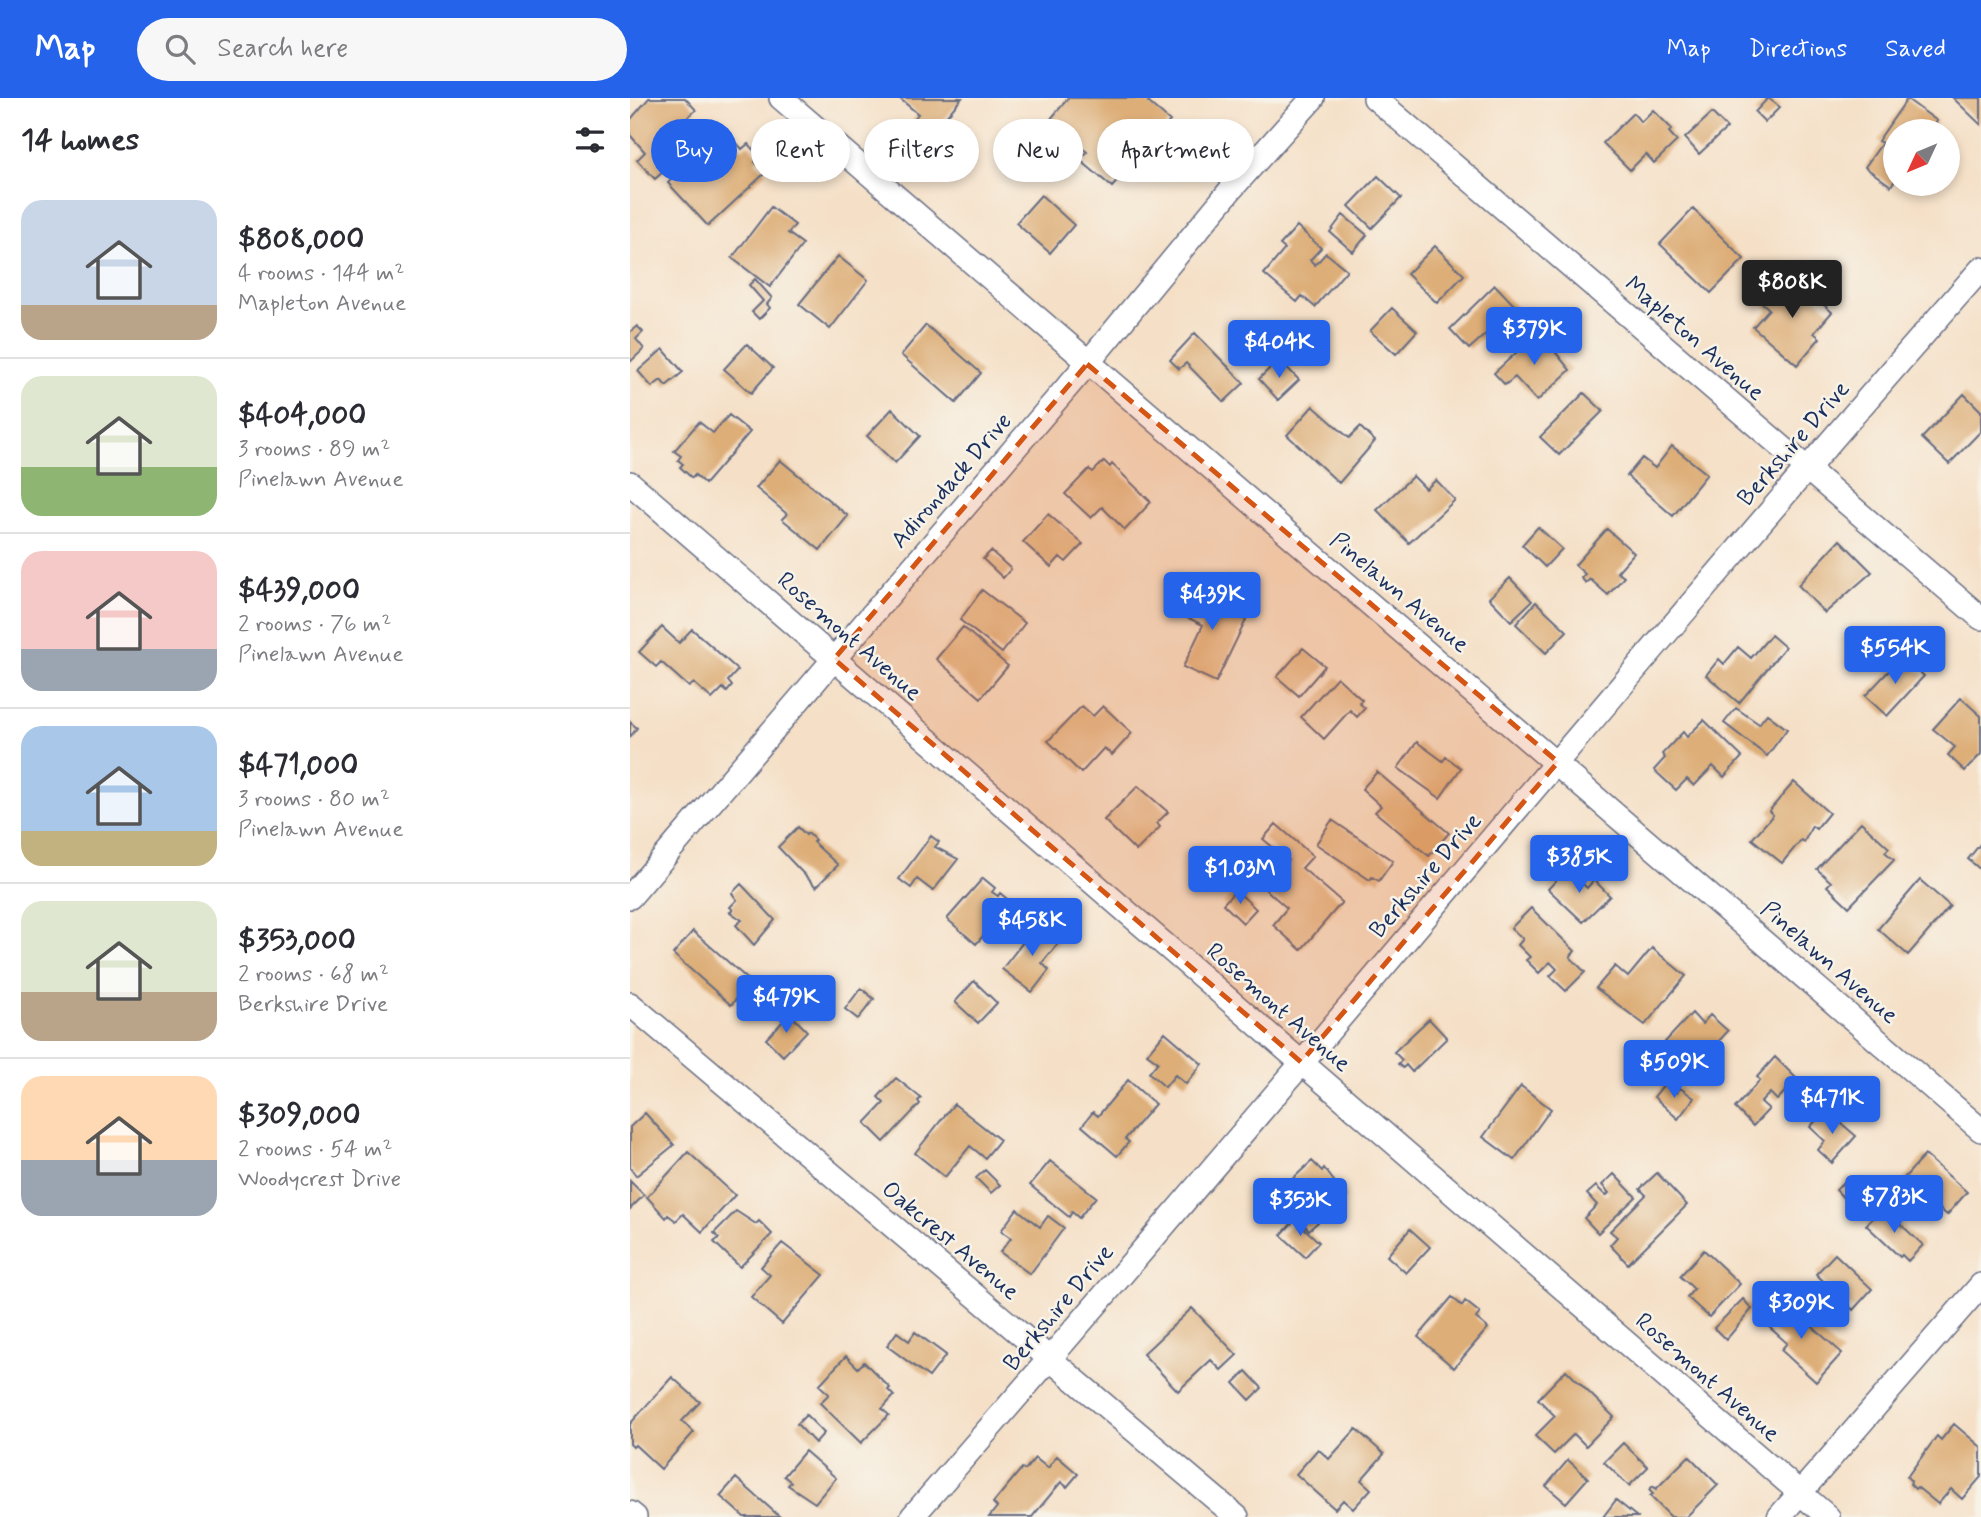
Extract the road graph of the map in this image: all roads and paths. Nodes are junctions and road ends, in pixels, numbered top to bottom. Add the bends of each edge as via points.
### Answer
1 (781, 98) edge
2 (1313, 98) edge
3 (1375, 98) edge
4 (1981, 269) edge
5 (1087, 364) junction
6 (1805, 469) junction
7 (630, 483) edge
8 (1981, 618) edge
9 (834, 659) junction
10 (1558, 762) junction
11 (630, 897) edge
12 (630, 1004) edge
13 (1301, 1062) junction
14 (1981, 1130) edge
15 (1981, 1285) edge
16 (1050, 1360) junction
17 (1799, 1493) junction
18 (630, 1513) edge
19 (635, 1517) edge
20 (912, 1517) edge
21 (1237, 1517) edge
22 (1779, 1517) edge
23 (1828, 1517) edge

1 - 5 street, Pinelawn Avenue
2 - 5 street, Adirondack Drive
3 - 6 street, Mapleton Avenue
4 - 6 street, Berkshire Drive
5 - 9 street, Adirondack Drive
5 - 10 street, Pinelawn Avenue
6 - 8 street, Mapleton Avenue
6 - 10 street, Berkshire Drive
7 - 9 street, Rosemont Avenue
9 - 11 street, Adirondack Drive
9 - 13 street, Rosemont Avenue
10 - 13 street, Berkshire Drive
10 - 14 street, Pinelawn Avenue
12 - 16 street, Oakcrest Avenue
13 - 16 street, Berkshire Drive
13 - 17 street, Rosemont Avenue
15 - 17 street
16 - 20 street, Berkshire Drive
16 - 21 street, Oakcrest Avenue
17 - 22 street
17 - 23 street, Rosemont Avenue
18 - 19 street

